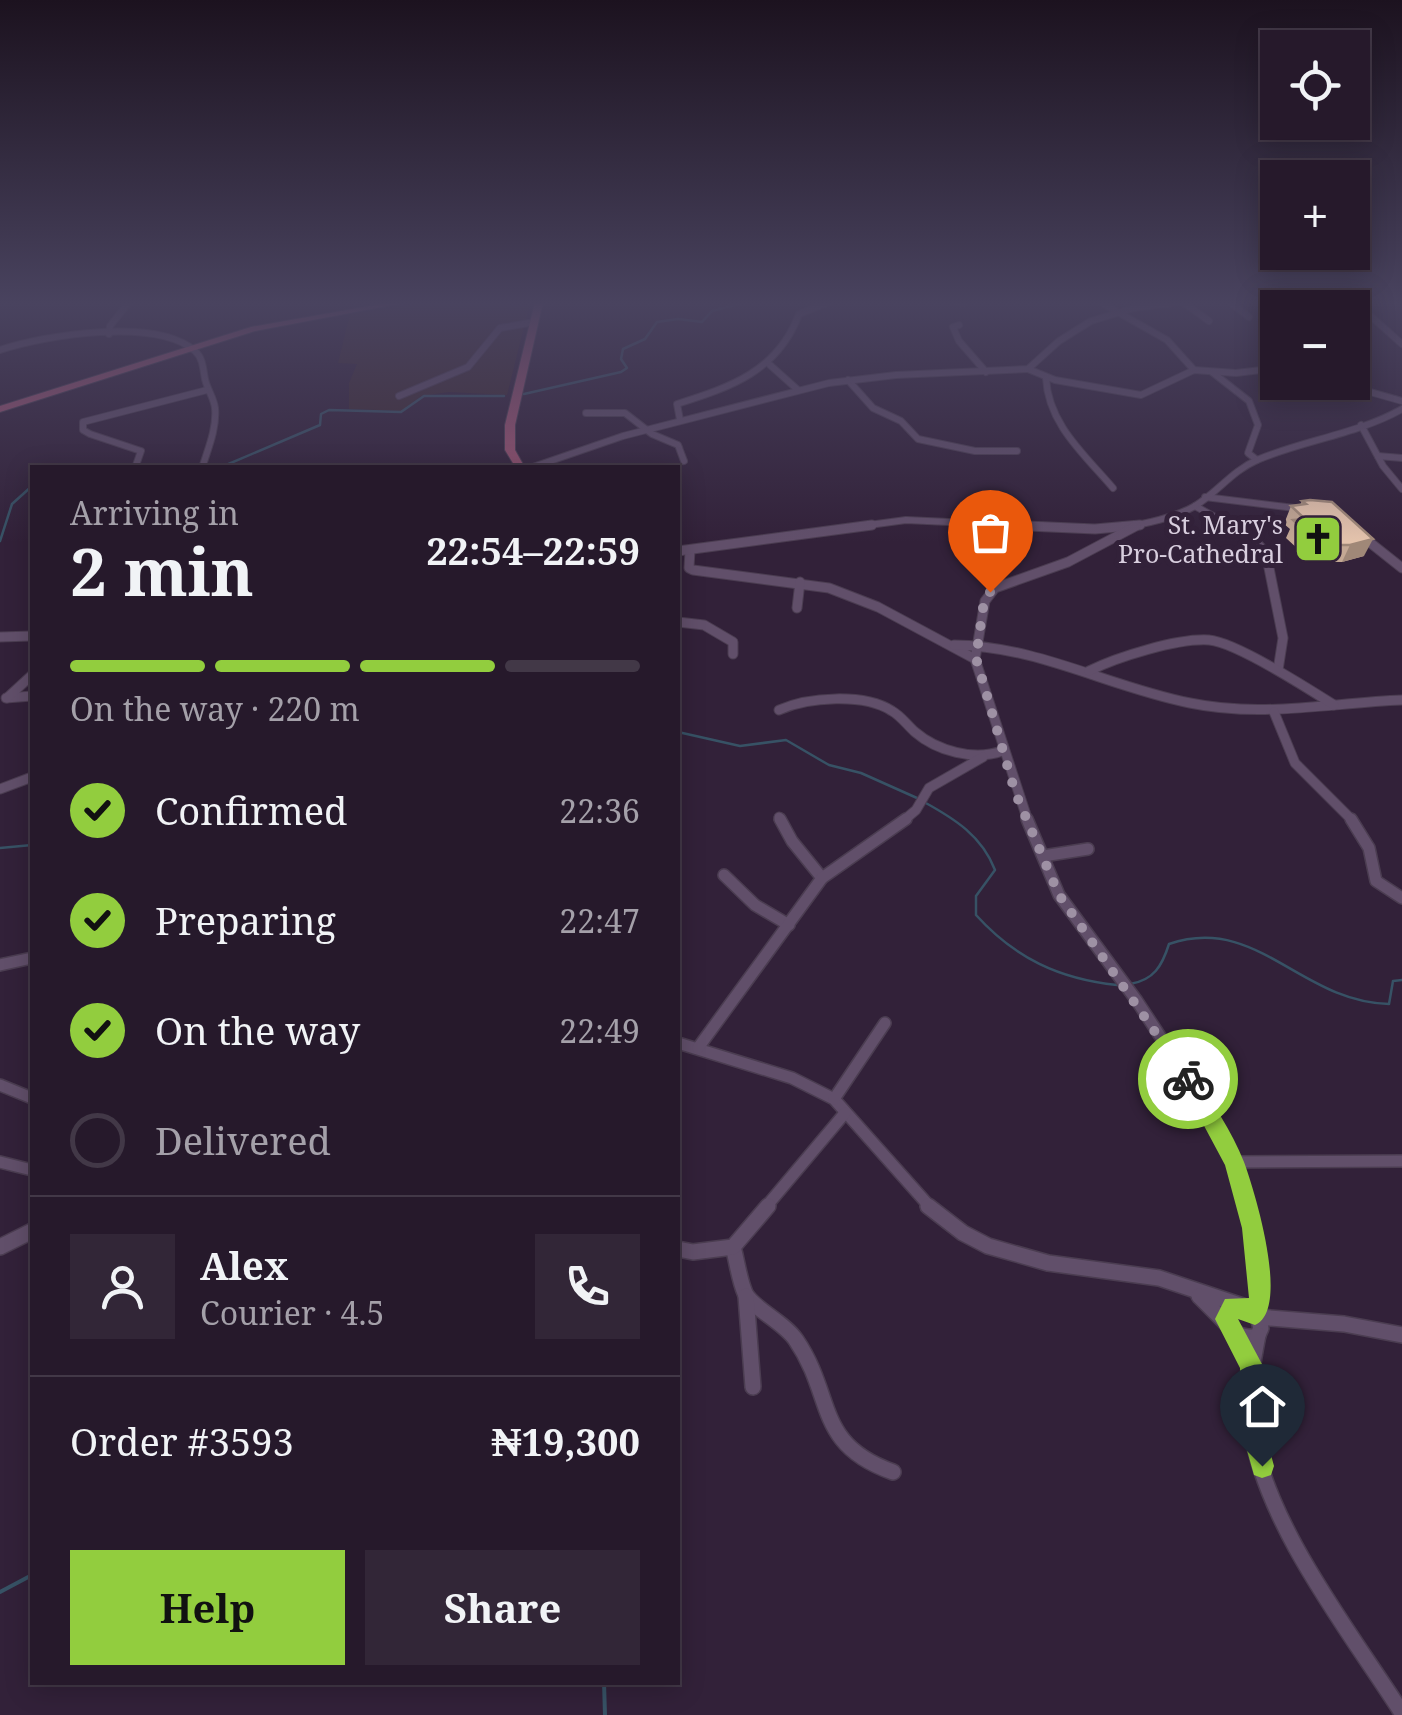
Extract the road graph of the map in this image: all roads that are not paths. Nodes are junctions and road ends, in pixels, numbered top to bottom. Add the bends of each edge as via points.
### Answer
1 (84, 382) edge
2 (206, 382) edge
3 (433, 382) edge
4 (515, 382) edge
5 (519, 382) edge
6 (742, 382) edge
7 (789, 382) edge
8 (838, 382) edge
9 (850, 382) edge
10 (1046, 382) edge
11 (1065, 382) edge
12 (1092, 382) edge
13 (1169, 382) edge
14 (1224, 382) edge
15 (1092, 388) junction
16 (208, 390) junction
17 (798, 390) junction
18 (1370, 391) edge
19 (399, 396) dead end
20 (1402, 400) edge
21 (0, 408) edge
22 (1402, 408) edge
23 (586, 412) dead end
24 (680, 420) junction
25 (1360, 425) junction
26 (646, 430) junction
27 (1018, 451) dead end
28 (1378, 456) junction
29 (1402, 458) edge
30 (1257, 460) junction
31 (684, 461) dead end
32 (137, 465) edge
33 (203, 465) edge
34 (516, 465) edge
35 (517, 465) edge
36 (539, 465) edge
37 (1114, 488) dead end
38 (1402, 489) edge
39 (1205, 497) junction
40 (1195, 506) junction
41 (1312, 510) edge
42 (1136, 526) junction
43 (1098, 528) junction
44 (1356, 532) edge
45 (1114, 538) junction
46 (680, 550) edge
47 (690, 550) junction
48 (689, 568) junction
49 (1402, 568) edge
50 (680, 570) edge
51 (800, 582) junction
52 (796, 608) dead end
53 (680, 622) edge
54 (30, 636) edge
55 (0, 637) edge
56 (980, 644) junction
57 (954, 645) junction
58 (733, 654) dead end
59 (976, 658) junction
60 (1278, 670) junction
61 (1088, 671) junction
62 (30, 677) edge
63 (30, 696) edge
64 (4, 697) edge
65 (1402, 700) edge
66 (1334, 706) junction
67 (779, 710) dead end
68 (1274, 712) junction
69 (1002, 751) junction
70 (983, 757) junction
71 (30, 777) edge
72 (0, 790) edge
73 (779, 817) dead end
74 (1088, 849) dead end
75 (1043, 856) junction
76 (724, 875) dead end
77 (822, 878) junction
78 (1402, 898) edge
79 (789, 925) junction
80 (30, 958) edge
81 (0, 965) edge
82 (885, 1023) dead end
83 (680, 1044) edge
84 (698, 1048) junction
85 (0, 1085) edge
86 (30, 1097) edge
87 (834, 1099) junction
88 (844, 1114) junction
89 (1402, 1160) edge
90 (0, 1162) edge
91 (1234, 1162) junction
92 (30, 1170) edge
93 (30, 1232) edge
94 (0, 1247) edge
95 (733, 1248) junction
96 (680, 1249) edge
97 (1194, 1292) junction
98 (1261, 1293) junction
99 (746, 1296) junction
100 (1252, 1313) junction
101 (1280, 1317) junction
102 (1232, 1330) junction
103 (1258, 1335) junction
104 (1402, 1335) edge
105 (1252, 1366) junction
106 (753, 1387) dead end
107 (893, 1472) dead end
108 (1402, 1713) edge

1 - 21 main road
2 - 16 street
3 - 19 street
4 - 34 main road via 504,451
5 - 35 main road via 510,425
6 - 24 street via 677,404
7 - 17 street
8 - 17 street
9 - 27 street via 918,439 976,451
10 - 37 street via 1045,393 1073,445
11 - 15 street
12 - 15 street
13 - 15 street via 1142,395
14 - 30 street via 1249,401 1258,425 1248,453
16 - 32 street via 84,422 91,436 141,451
16 - 33 street via 216,406
17 - 24 street
18 - 20 street
22 - 25 street via 1378,424
23 - 26 street via 620,412
24 - 26 street
25 - 28 street
25 - 30 street
26 - 31 street via 678,445
26 - 36 street
28 - 29 street
28 - 38 street
30 - 39 street
39 - 40 street
39 - 41 street
40 - 42 street
40 - 60 street via 1266,553 1283,638
42 - 43 street
42 - 45 street
43 - 45 street
43 - 47 street via 918,519
44 - 49 street
45 - 56 street via 995,588 984,601
46 - 47 street
47 - 48 street
48 - 50 street
48 - 51 street
51 - 52 street
51 - 57 street via 849,595
53 - 58 street via 714,630 732,642
54 - 55 street
56 - 57 street
56 - 59 street
56 - 61 street via 1046,655
57 - 59 street
59 - 69 street
60 - 61 street via 1207,640 1120,656
60 - 66 street
61 - 68 street via 1189,703
62 - 64 street
63 - 64 street
65 - 66 street
66 - 68 street
67 - 70 street via 798,700 883,706 922,737
68 - 78 street via 1294,761 1345,807 1367,841 1377,886
69 - 70 street
69 - 75 street
70 - 77 street via 930,788 895,829
71 - 72 street
73 - 77 street via 782,834
74 - 75 street
75 - 91 street via 1059,895 1198,1094
76 - 79 street
77 - 79 street
79 - 84 street
80 - 81 street
82 - 87 street
83 - 84 street
84 - 87 street
85 - 86 street
87 - 88 street
88 - 95 street
88 - 97 street via 924,1202 988,1246 1048,1263 1159,1278
89 - 91 street
90 - 92 street
91 - 98 street via 1253,1228
93 - 94 street
95 - 96 street
95 - 99 street
97 - 100 street
97 - 102 street
98 - 100 street
98 - 101 street
99 - 106 street
99 - 107 street via 782,1321 796,1340 841,1446
100 - 101 street
100 - 102 street via 1229,1310
100 - 103 street
101 - 104 street
102 - 103 street via 1248,1339
102 - 105 street
103 - 105 street
105 - 108 street via 1250,1422 1275,1495

